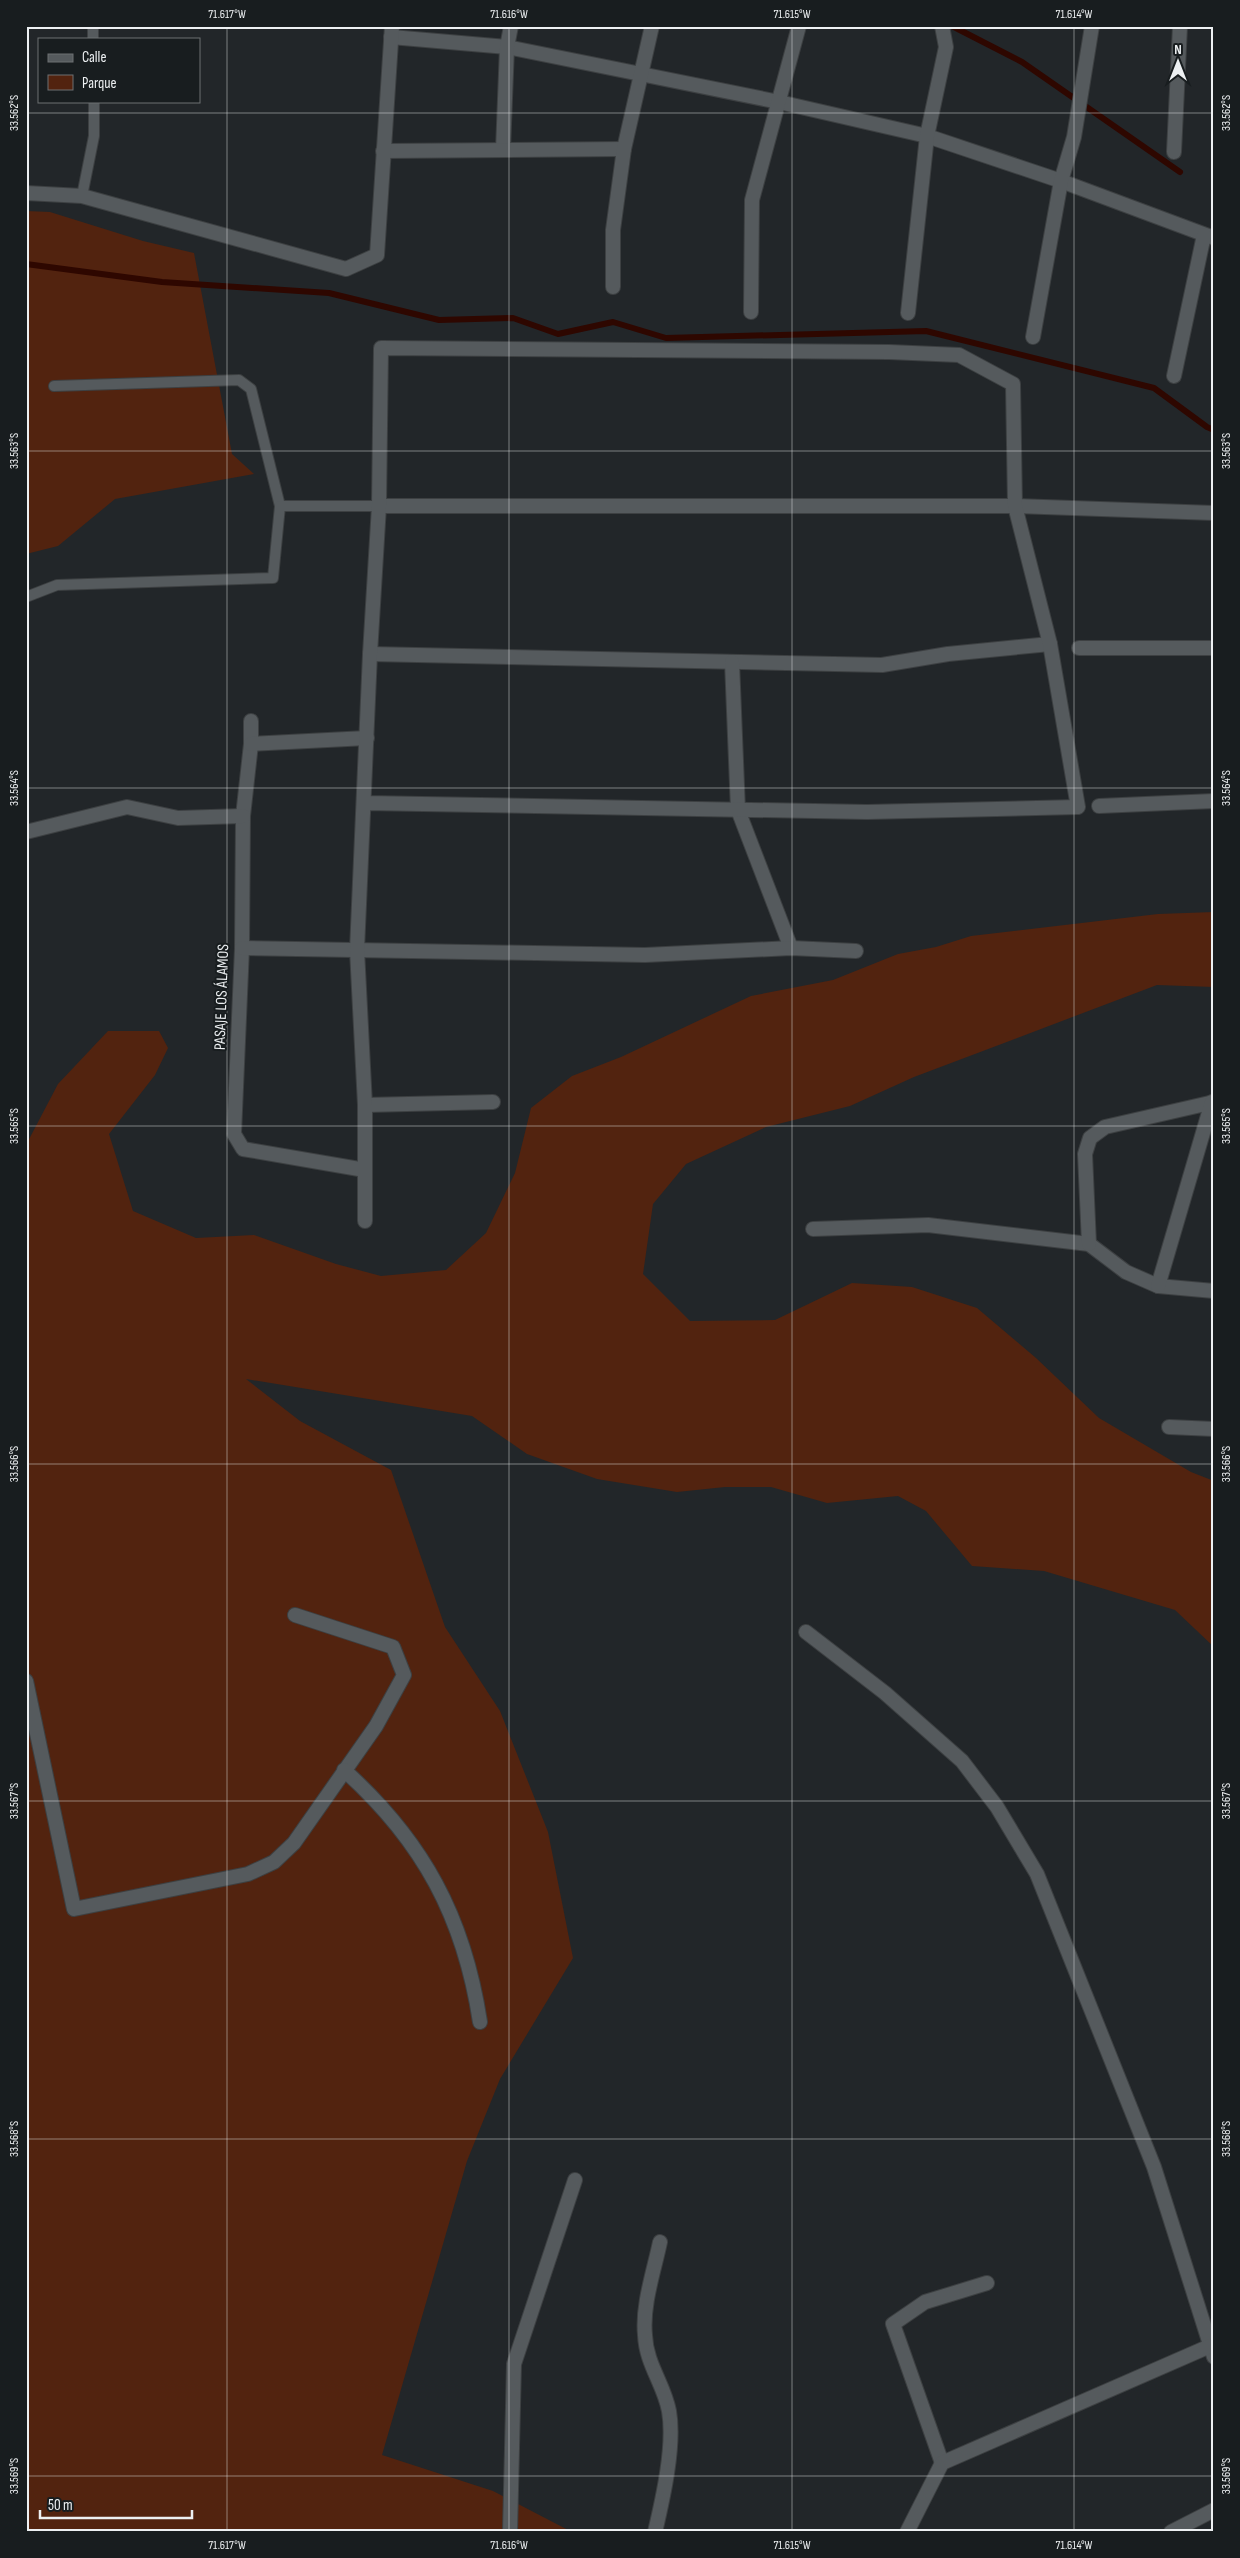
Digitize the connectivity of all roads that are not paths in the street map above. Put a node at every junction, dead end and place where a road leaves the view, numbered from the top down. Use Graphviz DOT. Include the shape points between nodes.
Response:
graph roads {
  1 [pos="511,26"];
  2 [pos="652,26"];
  3 [pos="800,26"];
  4 [pos="942,26"];
  5 [pos="1092,26"];
  6 [pos="1180,26"];
  7 [pos="392,32"];
  8 [pos="507,47"];
  9 [pos="642,74"];
  10 [pos="94,102"];
  11 [pos="779,102"];
  12 [pos="927,136"];
  13 [pos="624,149"];
  14 [pos="503,150"];
  15 [pos="383,151"];
  16 [pos="1174,152"];
  17 [pos="1061,181"];
  18 [pos="26,193"];
  19 [pos="82,196"];
  20 [pos="1209,236"];
  21 [pos="613,287"];
  22 [pos="751,312"];
  23 [pos="908,313"];
  24 [pos="1033,337"];
  25 [pos="1174,376"];
  26 [pos="54,386"];
  27 [pos="280,506"];
  28 [pos="379,506"];
  29 [pos="1015,506"];
  30 [pos="1214,513"];
  31 [pos="26,597"];
  32 [pos="1050,644"];
  33 [pos="1079,648"];
  34 [pos="1214,648"];
  35 [pos="370,654"];
  36 [pos="732,662"];
  37 [pos="251,721"];
  38 [pos="367,738"];
  39 [pos="252,744"];
  40 [pos="1214,801"];
  41 [pos="365,802"];
  42 [pos="1099,806"];
  43 [pos="738,810"];
  44 [pos="243,816"];
  45 [pos="26,832"];
  46 [pos="242,948"];
  47 [pos="791,948"];
  48 [pos="357,950"];
  49 [pos="856,951"];
  50 [pos="493,1102"];
  51 [pos="1213,1102"];
  52 [pos="365,1105"];
  53 [pos="364,1170"];
  54 [pos="364,1221"];
  55 [pos="813,1228"];
  56 [pos="1089,1244"];
  57 [pos="1158,1286"];
  58 [pos="1214,1292"];
  59 [pos="1169,1427"];
  60 [pos="1214,1429"];
  61 [pos="295,1615"];
  62 [pos="806,1632"];
  63 [pos="26,1681"];
  64 [pos="344,1770"];
  65 [pos="480,2022"];
  66 [pos="575,2180"];
  67 [pos="660,2242"];
  68 [pos="987,2283"];
  69 [pos="1210,2330"];
  70 [pos="1212,2352"];
  71 [pos="942,2463"];
  72 [pos="1214,2510"];
  73 [pos="510,2532"];
  74 [pos="655,2532"];
  75 [pos="907,2532"];
  76 [pos="1171,2532"];
  1 -- 8 [label="street"];
  2 -- 9 [label="street"];
  3 -- 11 [label="street"];
  4 -- 12 [label="street" via="946,47"];
  5 -- 17 [label="street" via="1074,137"];
  6 -- 16 [label="street"];
  7 -- 8 [label="street"];
  7 -- 15 [label="street"];
  8 -- 9 [label="street"];
  8 -- 14 [label="street"];
  9 -- 11 [label="street"];
  9 -- 13 [label="street"];
  10 -- 19 [label="lane" via="94,136"];
  11 -- 12 [label="street"];
  11 -- 22 [label="street" via="752,200"];
  12 -- 17 [label="street"];
  12 -- 23 [label="street"];
  13 -- 14 [label="street"];
  13 -- 21 [label="street" via="613,230"];
  14 -- 15 [label="street"];
  15 -- 19 [label="street" via="377,255 346,269"];
  17 -- 20 [label="street"];
  17 -- 24 [label="street"];
  18 -- 19 [label="street"];
  20 -- 25 [label="street"];
  26 -- 27 [label="lane" via="239,380 251,389"];
  27 -- 28 [label="lane"];
  27 -- 31 [label="lane" via="273,578 57,585"];
  28 -- 29 [label="street"];
  28 -- 29 [label="street" via="382,348 392,348 959,355 1013,384"];
  28 -- 35 [label="street"];
  29 -- 30 [label="street"];
  29 -- 32 [label="street"];
  32 -- 36 [label="street" via="948,654 882,665"];
  32 -- 43 [label="street" via="1078,807 867,812"];
  33 -- 34 [label="street"];
  35 -- 36 [label="street"];
  35 -- 38 [label="street"];
  36 -- 43 [label="street"];
  37 -- 39 [label="street, PASAJE LOS ÁLAMOS"];
  38 -- 39 [label="street"];
  38 -- 41 [label="street"];
  39 -- 44 [label="street, PASAJE LOS ÁLAMOS"];
  40 -- 42 [label="street"];
  41 -- 43 [label="street"];
  41 -- 48 [label="street"];
  43 -- 47 [label="street"];
  44 -- 45 [label="street" via="178,818 127,807"];
  44 -- 46 [label="street, PASAJE LOS ÁLAMOS"];
  46 -- 48 [label="street"];
  46 -- 53 [label="street, PASAJE LOS ÁLAMOS" via="234,1134 243,1149"];
  47 -- 48 [label="street" via="645,955"];
  47 -- 49 [label="street"];
  48 -- 52 [label="street"];
  50 -- 52 [label="street"];
  51 -- 56 [label="street" via="1105,1127 1090,1138 1085,1154"];
  51 -- 57 [label="street"];
  52 -- 53 [label="street"];
  53 -- 54 [label="street"];
  55 -- 56 [label="street" via="928,1225"];
  56 -- 57 [label="street" via="1126,1272"];
  57 -- 58 [label="street"];
  59 -- 60 [label="street"];
  61 -- 64 [label="street" via="392,1647 404,1675 376,1726"];
  62 -- 69 [label="street" via="885,1693 962,1761 997,1807 1036,1874 1154,2167"];
  63 -- 64 [label="street" via="74,1909 262,1869 294,1843"];
  64 -- 65 [label="street" via="393,1819 433,1875 462,1941 476,1992"];
  66 -- 73 [label="street" via="514,2364"];
  67 -- 74 [label="street" via="644,2333 649,2362 666,2399 670,2427 667,2470"];
  68 -- 71 [label="street" via="925,2302 893,2324"];
  69 -- 70 [label="street"];
  70 -- 71 [label="street"];
  71 -- 75 [label="street"];
  72 -- 76 [label="street"];
}
